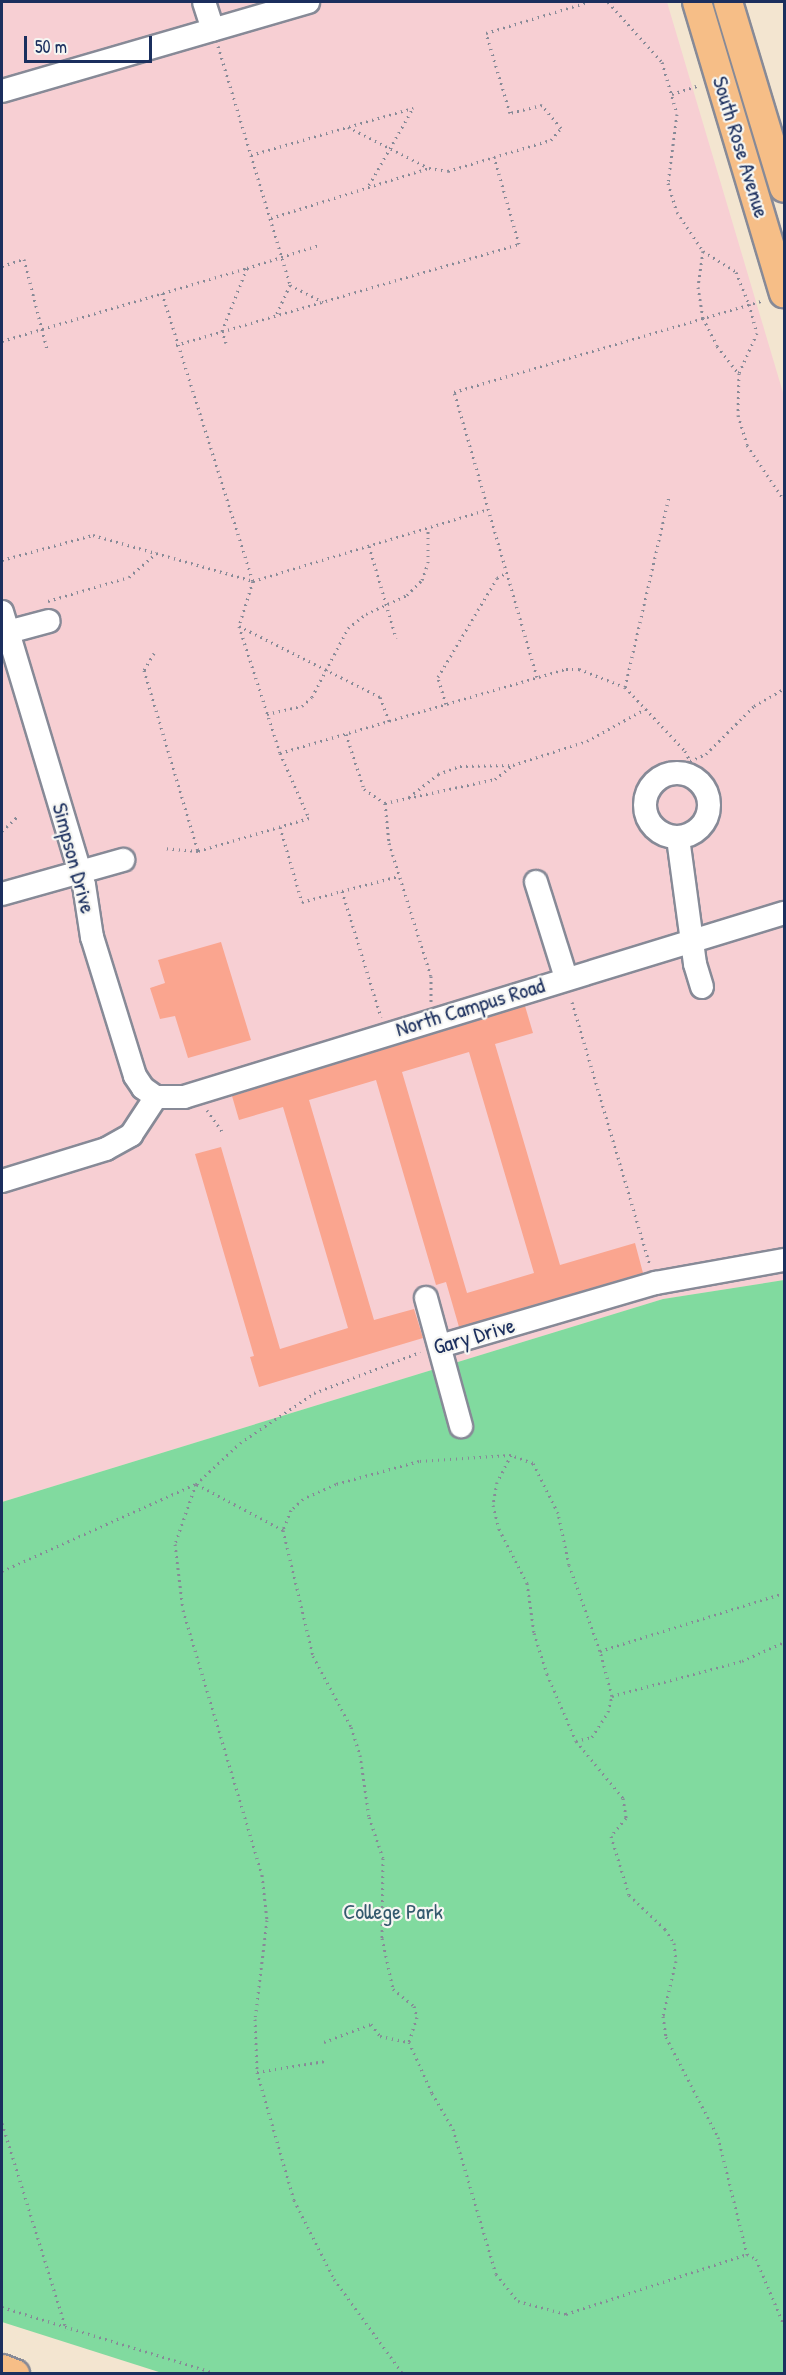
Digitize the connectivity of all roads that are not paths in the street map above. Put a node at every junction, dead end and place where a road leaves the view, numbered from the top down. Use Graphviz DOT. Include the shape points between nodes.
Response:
graph roads {
  1 [pos="204,2"];
  2 [pos="308,2"];
  3 [pos="697,2"];
  4 [pos="719,2"];
  5 [pos="728,2"];
  6 [pos="213,30"];
  7 [pos="737,31"];
  8 [pos="2,91"];
  9 [pos="784,188"];
  10 [pos="776,235"];
  11 [pos="773,297"];
  12 [pos="45,612"];
  13 [pos="5,622"];
  14 [pos="678,838"];
  15 [pos="123,860"];
  16 [pos="79,870"];
  17 [pos="536,882"];
  18 [pos="2,894"];
  19 [pos="784,913"];
  20 [pos="693,940"];
  21 [pos="566,978"];
  22 [pos="702,987"];
  23 [pos="156,1096"];
  24 [pos="2,1181"];
  25 [pos="784,1260"];
  26 [pos="426,1298"];
  27 [pos="440,1346"];
  28 [pos="461,1426"];
  29 [pos="2,2369"];
  30 [pos="15,2373"];
  1 -- 6 [label="street"];
  2 -- 6 [label="street"];
  3 -- 10 [label="main road, South Rose Avenue"];
  4 -- 7 [label="main road"];
  5 -- 7 [label="main road, South Rose Avenue"];
  6 -- 8 [label="street"];
  7 -- 9 [label="main road, South Rose Avenue"];
  10 -- 11 [label="main road, South Rose Avenue"];
  12 -- 13 [label="street"];
  13 -- 16 [label="street, Simpson Drive"];
  14 -- 14 [label="street" via="668,837 650,824 644,804 652,784 685,767 700,782 709,801 705,822 689,835"];
  14 -- 20 [label="street"];
  15 -- 16 [label="street"];
  16 -- 18 [label="street"];
  16 -- 23 [label="street, Simpson Drive" via="92,937 135,1076 143,1088"];
  17 -- 21 [label="street"];
  19 -- 20 [label="street, North Campus Road"];
  20 -- 21 [label="street, North Campus Road"];
  20 -- 22 [label="street"];
  21 -- 23 [label="street, North Campus Road" via="184,1097"];
  23 -- 24 [label="street" via="131,1135 106,1149"];
  25 -- 27 [label="street, Gary Drive" via="656,1282"];
  26 -- 27 [label="street"];
  27 -- 28 [label="street"];
  29 -- 30 [label="main road"];
}
